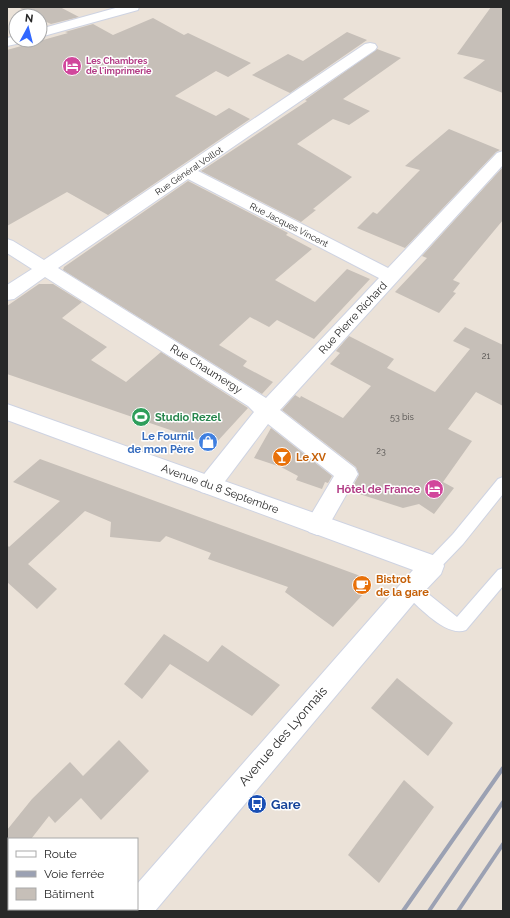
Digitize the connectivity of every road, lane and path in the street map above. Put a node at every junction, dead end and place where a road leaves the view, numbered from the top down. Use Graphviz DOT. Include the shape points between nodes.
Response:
graph roads {
  1 [pos="133,7"];
  2 [pos="48,31"];
  3 [pos="370,47"];
  4 [pos="503,156"];
  5 [pos="187,172"];
  6 [pos="7,245"];
  7 [pos="44,269"];
  8 [pos="391,276"];
  9 [pos="7,294"];
  10 [pos="266,411"];
  11 [pos="7,412"];
  12 [pos="503,483"];
  13 [pos="209,485"];
  14 [pos="317,525"];
  15 [pos="432,566"];
  16 [pos="503,575"];
  17 [pos="410,590"];
  18 [pos="138,907"];
  1 -- 2 [label="street"];
  3 -- 5 [label="street, Rue Général Voillot"];
  4 -- 8 [label="street, Rue Pierre Richard"];
  5 -- 7 [label="street, Rue Général Voillot"];
  5 -- 8 [label="street, Rue Jacques Vincent"];
  6 -- 7 [label="street, Rue Chaumergy"];
  7 -- 9 [label="street, Rue Général Voillot"];
  7 -- 10 [label="street, Rue Chaumergy" via="235,386"];
  8 -- 10 [label="street, Rue Pierre Richard"];
  10 -- 13 [label="street, Rue Pierre Richard"];
  10 -- 14 [label="street, Rue Chaumergy" via="347,474"];
  11 -- 13 [label="street, Avenue du 8 Septembre"];
  12 -- 15 [label="lane" via="458,539"];
  13 -- 14 [label="street, Avenue du 8 Septembre"];
  14 -- 15 [label="street, Avenue du 8 Septembre"];
  15 -- 17 [label="street, Avenue des Lyonnais"];
  16 -- 17 [label="lane" via="460,625 450,623"];
  17 -- 18 [label="street, Avenue des Lyonnais"];
}
